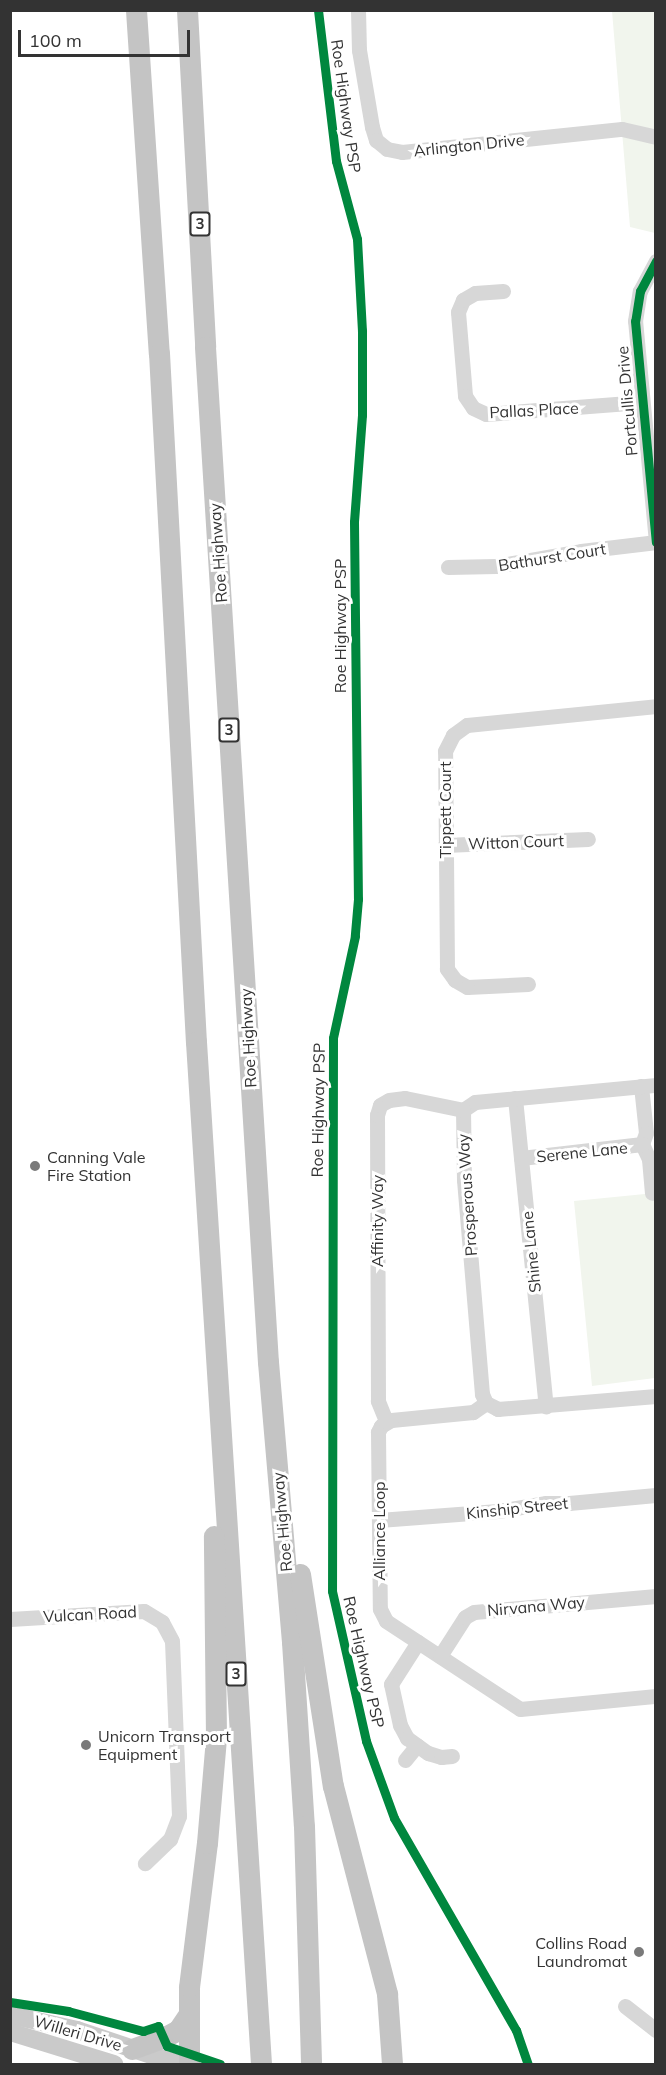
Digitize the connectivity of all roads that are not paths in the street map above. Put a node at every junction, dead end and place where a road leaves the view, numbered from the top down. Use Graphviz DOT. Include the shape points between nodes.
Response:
graph roads {
  1 [pos="136,10"];
  2 [pos="187,10"];
  3 [pos="350,10"];
  4 [pos="358,10"];
  5 [pos="360,50"];
  6 [pos="656,137"];
  7 [pos="656,261"];
  8 [pos="503,291"];
  9 [pos="642,402"];
  10 [pos="656,542"];
  11 [pos="448,567"];
  12 [pos="656,706"];
  13 [pos="588,839"];
  14 [pos="445,845"];
  15 [pos="528,984"];
  16 [pos="648,1085"];
  17 [pos="515,1098"];
  18 [pos="463,1110"];
  19 [pos="642,1144"];
  20 [pos="521,1158"];
  21 [pos="652,1193"];
  22 [pos="211,1283"];
  23 [pos="268,1362"];
  24 [pos="656,1396"];
  25 [pos="486,1403"];
  26 [pos="546,1406"];
  27 [pos="386,1421"];
  28 [pos="656,1495"];
  29 [pos="379,1520"];
  30 [pos="656,1596"];
  31 [pos="10,1619"];
  32 [pos="417,1642"];
  33 [pos="440,1656"];
  34 [pos="656,1696"];
  35 [pos="417,1745"];
  36 [pos="452,1756"];
  37 [pos="405,1760"];
  38 [pos="145,1863"];
  39 [pos="625,2006"];
  40 [pos="10,2015"];
  41 [pos="188,2015"];
  42 [pos="656,2030"];
  43 [pos="10,2032"];
  44 [pos="132,2049"];
  45 [pos="114,2064"];
  46 [pos="178,2064"];
  47 [pos="189,2064"];
  48 [pos="261,2064"];
  49 [pos="311,2064"];
  50 [pos="392,2064"];
  1 -- 22 [label="highway, 3" via="160,365"];
  2 -- 23 [label="highway, Roe Highway / 3"];
  3 -- 5 [label="street, Arlington Drive"];
  4 -- 5 [label="street, Arlington Drive"];
  5 -- 6 [label="street, Arlington Drive" via="372,127 376,140 387,149 402,152 622,129"];
  7 -- 9 [label="street, Portcullis Drive" via="640,291 635,321"];
  8 -- 9 [label="street, Pallas Place" via="475,293 464,300 458,312 465,396 473,408 486,414"];
  9 -- 10 [label="street, Portcullis Drive"];
  10 -- 11 [label="street, Bathurst Court" via="496,566"];
  12 -- 14 [label="street, Tippett Court" via="467,724 453,735 445,751"];
  13 -- 14 [label="street, Witton Court"];
  14 -- 15 [label="street, Tippett Court" via="446,960 452,977 467,987"];
  16 -- 17 [label="street, Prosperous Way"];
  16 -- 19 [label="street"];
  17 -- 18 [label="street, Prosperous Way" via="475,1102"];
  17 -- 20 [label="street, Shine Lane"];
  18 -- 25 [label="street, Prosperous Way" via="464,1180 482,1394"];
  18 -- 27 [label="street, Affinity Way" via="405,1098 380,1105 377,1115 378,1401"];
  19 -- 20 [label="street, Serene Lane"];
  19 -- 21 [label="street"];
  20 -- 26 [label="street, Shine Lane"];
  22 -- 41 [label="highway" via="216,1738"];
  22 -- 48 [label="highway, 3"];
  23 -- 49 [label="highway, Roe Highway / 3" via="304,1826"];
  23 -- 50 [label="highway" via="290,1466 302,1589 333,1786 387,1994"];
  24 -- 26 [label="street"];
  25 -- 26 [label="street" via="498,1409"];
  25 -- 27 [label="street" via="473,1412"];
  27 -- 29 [label="street, Alliance Loop" via="378,1432"];
  28 -- 29 [label="street, Kinship Street"];
  29 -- 32 [label="street, Alliance Loop" via="382,1616"];
  30 -- 33 [label="street, Nirvana Way" via="474,1612 465,1617"];
  31 -- 38 [label="street, Vulcan Road" via="144,1611 162,1622 172,1641 179,1816 170,1839"];
  32 -- 33 [label="street, Alliance Loop"];
  32 -- 35 [label="street" via="392,1684 400,1725 407,1738"];
  33 -- 34 [label="street, Alliance Loop" via="520,1709"];
  35 -- 36 [label="street" via="441,1757"];
  35 -- 37 [label="street"];
  39 -- 42 [label="street"];
  40 -- 44 [label="main road, Willeri Drive" via="77,2030"];
  41 -- 44 [label="highway" via="178,2030"];
  41 -- 47 [label="highway"];
  43 -- 45 [label="main road, Willeri Drive"];
  44 -- 46 [label="main road, Willeri Drive"];
}
